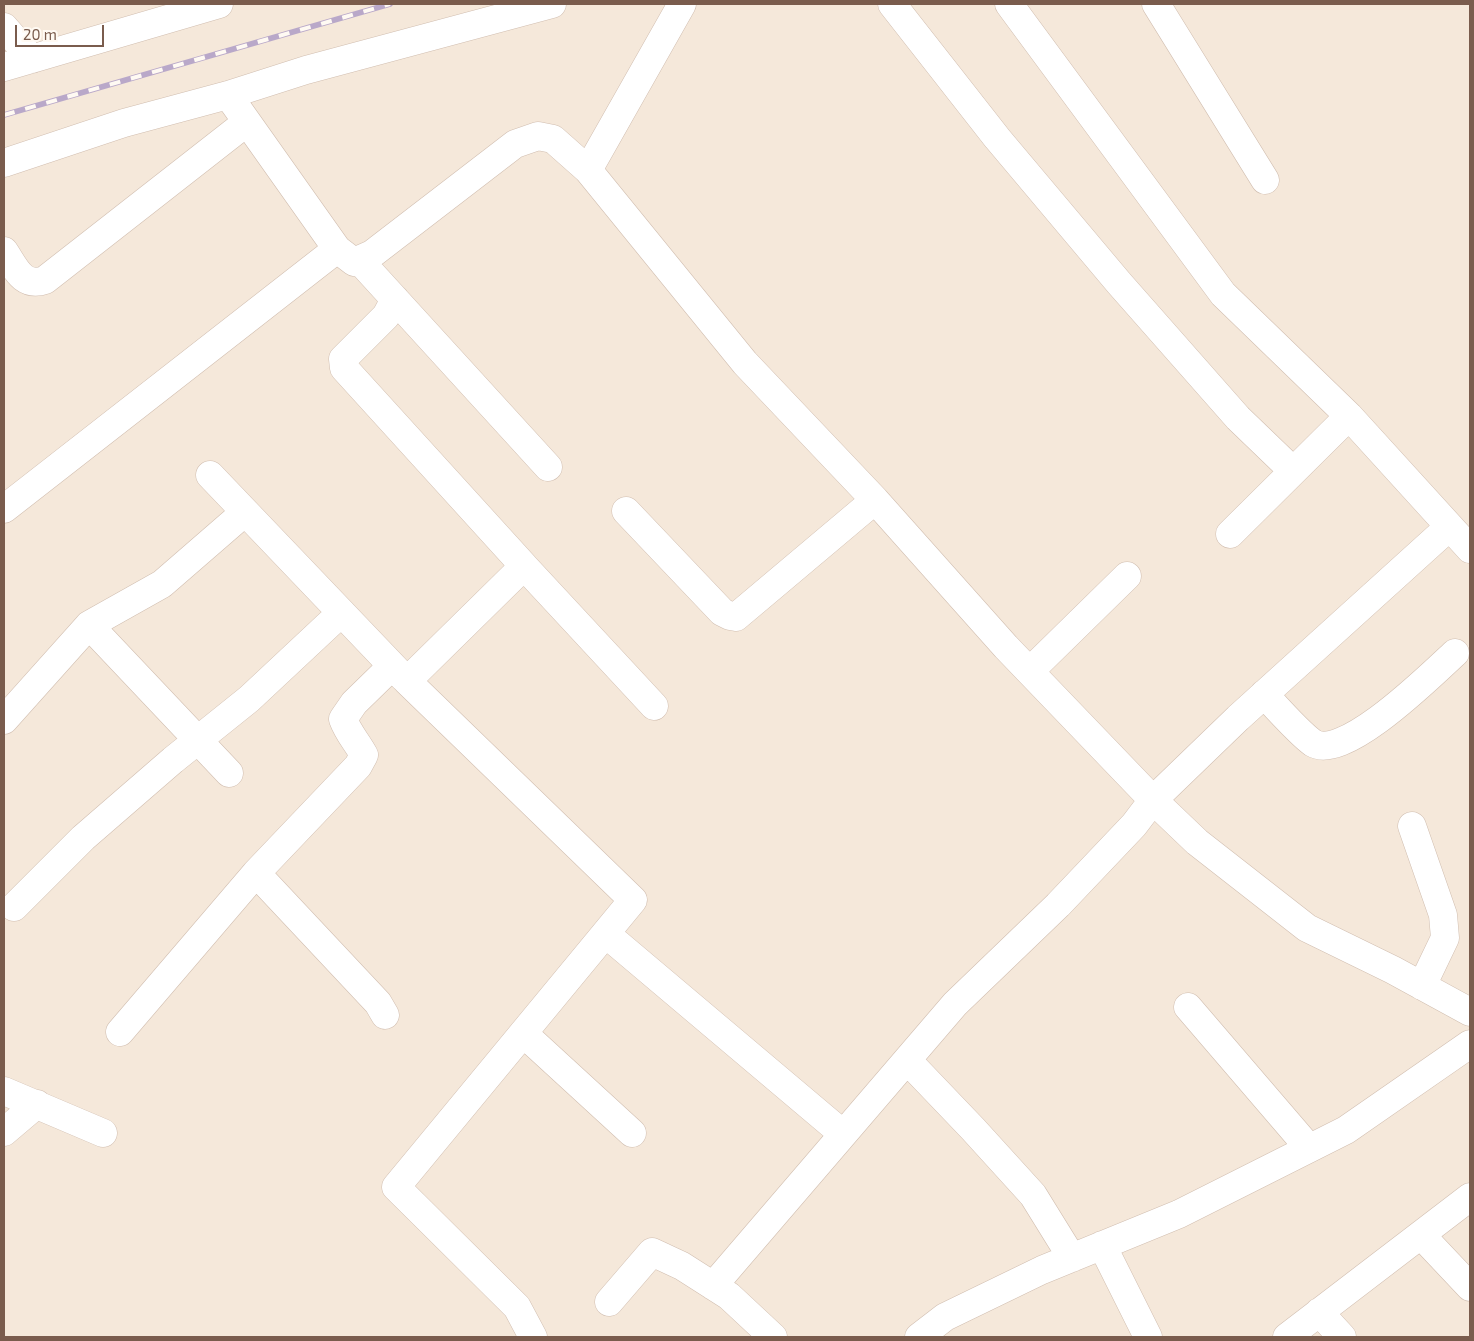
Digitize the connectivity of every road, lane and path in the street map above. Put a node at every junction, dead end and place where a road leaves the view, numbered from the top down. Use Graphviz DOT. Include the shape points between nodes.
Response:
graph roads {
  1 [pos="552,4"];
  2 [pos="681,4"];
  3 [pos="892,4"];
  4 [pos="1009,4"];
  5 [pos="1156,4"];
  6 [pos="204,6"];
  7 [pos="4,27"];
  8 [pos="32,59"];
  9 [pos="4,67"];
  10 [pos="228,95"];
  11 [pos="247,122"];
  12 [pos="4,163"];
  13 [pos="588,170"];
  14 [pos="1265,180"];
  15 [pos="4,251"];
  16 [pos="349,255"];
  17 [pos="395,298"];
  18 [pos="1349,416"];
  19 [pos="548,468"];
  20 [pos="1292,470"];
  21 [pos="210,474"];
  22 [pos="875,500"];
  23 [pos="4,509"];
  24 [pos="626,511"];
  25 [pos="245,512"];
  26 [pos="1449,527"];
  27 [pos="1230,534"];
  28 [pos="1470,549"];
  29 [pos="524,566"];
  30 [pos="1127,576"];
  31 [pos="342,613"];
  32 [pos="90,625"];
  33 [pos="1455,653"];
  34 [pos="1030,671"];
  35 [pos="400,673"];
  36 [pos="1264,694"];
  37 [pos="654,706"];
  38 [pos="4,720"];
  39 [pos="197,740"];
  40 [pos="229,773"];
  41 [pos="1153,800"];
  42 [pos="1412,826"];
  43 [pos="256,873"];
  44 [pos="14,907"];
  45 [pos="606,934"];
  46 [pos="1422,986"];
  47 [pos="1188,1007"];
  48 [pos="1470,1012"];
  49 [pos="385,1015"];
  50 [pos="120,1032"];
  51 [pos="524,1033"];
  52 [pos="1470,1044"];
  53 [pos="907,1060"];
  54 [pos="4,1091"];
  55 [pos="37,1104"];
  56 [pos="4,1132"];
  57 [pos="103,1133"];
  58 [pos="632,1133"];
  59 [pos="843,1134"];
  60 [pos="1309,1148"];
  61 [pos="1470,1197"];
  62 [pos="1421,1235"];
  63 [pos="1102,1245"];
  64 [pos="1072,1258"];
  65 [pos="713,1286"];
  66 [pos="1470,1288"];
  67 [pos="609,1302"];
  68 [pos="1319,1312"];
  69 [pos="533,1337"];
  70 [pos="773,1337"];
  71 [pos="919,1337"];
  72 [pos="1148,1337"];
  73 [pos="1287,1337"];
  74 [pos="1342,1337"];
  1 -- 10 [label="street" via="306,70"];
  2 -- 13 [label="street"];
  3 -- 20 [label="street" via="997,138 1119,284 1238,418"];
  4 -- 18 [label="street" via="1223,294"];
  5 -- 14 [label="street"];
  6 -- 8 [label="street"];
  7 -- 8 [label="street"];
  8 -- 9 [label="street"];
  10 -- 11 [label="street"];
  10 -- 12 [label="street" via="124,123"];
  11 -- 15 [label="street" via="45,280 28,282"];
  11 -- 16 [label="street"];
  13 -- 16 [label="street" via="552,139 538,136 516,144"];
  13 -- 22 [label="street" via="744,364"];
  16 -- 17 [label="street"];
  16 -- 23 [label="street"];
  17 -- 19 [label="street"];
  17 -- 29 [label="street" via="386,316 343,359 344,368"];
  18 -- 20 [label="street"];
  18 -- 26 [label="street"];
  20 -- 27 [label="street"];
  21 -- 25 [label="street"];
  22 -- 24 [label="street" via="736,617 722,612"];
  22 -- 34 [label="street"];
  25 -- 31 [label="street"];
  25 -- 32 [label="street" via="162,584"];
  26 -- 28 [label="street"];
  26 -- 36 [label="street"];
  29 -- 35 [label="street"];
  29 -- 37 [label="street"];
  30 -- 34 [label="street"];
  31 -- 35 [label="street"];
  31 -- 39 [label="street" via="249,699"];
  32 -- 38 [label="street"];
  32 -- 39 [label="street"];
  33 -- 36 [label="street" via="1385,714 1355,736 1329,746 1314,744"];
  34 -- 41 [label="street"];
  35 -- 43 [label="street" via="354,703 343,719 347,731 358,742 364,755 358,766"];
  35 -- 45 [label="street" via="633,900"];
  36 -- 41 [label="street"];
  39 -- 40 [label="street"];
  39 -- 44 [label="street" via="83,838"];
  41 -- 46 [label="street" via="1197,842 1308,928"];
  41 -- 53 [label="street" via="1134,825 1058,905 955,1004"];
  42 -- 46 [label="street" via="1443,915 1445,938"];
  43 -- 49 [label="street" via="378,1003"];
  43 -- 50 [label="street"];
  45 -- 51 [label="street"];
  45 -- 59 [label="street"];
  46 -- 48 [label="street"];
  47 -- 60 [label="street"];
  51 -- 58 [label="street"];
  51 -- 69 [label="street" via="396,1187 517,1307"];
  52 -- 60 [label="street" via="1346,1130"];
  53 -- 59 [label="street"];
  53 -- 64 [label="street" via="1033,1195"];
  54 -- 55 [label="street"];
  55 -- 56 [label="street"];
  55 -- 57 [label="street"];
  59 -- 65 [label="street"];
  60 -- 63 [label="street" via="1179,1214"];
  61 -- 62 [label="street"];
  62 -- 66 [label="street"];
  62 -- 68 [label="street"];
  63 -- 64 [label="street"];
  63 -- 72 [label="street"];
  64 -- 71 [label="street" via="945,1316"];
  65 -- 67 [label="street" via="652,1252"];
  65 -- 70 [label="street" via="729,1296"];
  68 -- 73 [label="street"];
  68 -- 74 [label="street"];
}
